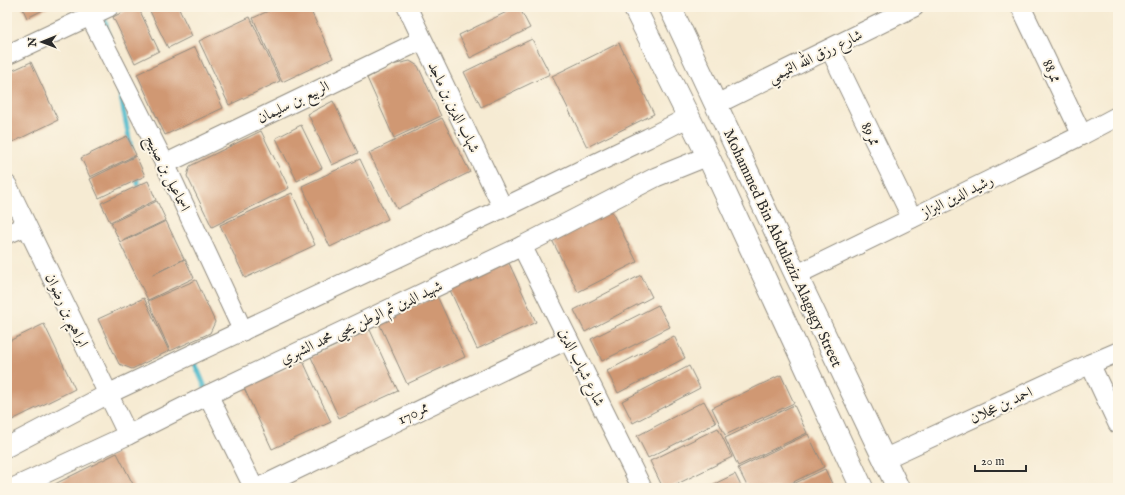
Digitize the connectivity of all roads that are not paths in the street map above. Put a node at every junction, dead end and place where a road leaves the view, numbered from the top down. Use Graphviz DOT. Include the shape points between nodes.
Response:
graph roads {
  1 [pos="109,7"];
  2 [pos="407,7"];
  3 [pos="634,7"];
  4 [pos="670,7"];
  5 [pos="914,7"];
  6 [pos="1021,7"];
  7 [pos="90,16"];
  8 [pos="422,40"];
  9 [pos="830,49"];
  10 [pos="7,55"];
  11 [pos="715,105"];
  12 [pos="1118,116"];
  13 [pos="689,117"];
  14 [pos="1082,135"];
  15 [pos="708,156"];
  16 [pos="164,164"];
  17 [pos="7,185"];
  18 [pos="503,208"];
  19 [pos="912,218"];
  20 [pos="26,226"];
  21 [pos="7,234"];
  22 [pos="522,246"];
  23 [pos="796,275"];
  24 [pos="243,331"];
  25 [pos="568,339"];
  26 [pos="1118,352"];
  27 [pos="1090,364"];
  28 [pos="108,394"];
  29 [pos="208,395"];
  30 [pos="1118,424"];
  31 [pos="128,435"];
  32 [pos="7,446"];
  33 [pos="884,459"];
  34 [pos="13,488"];
  35 [pos="254,488"];
  36 [pos="258,488"];
  37 [pos="642,488"];
  38 [pos="862,488"];
  39 [pos="898,488"];
  1 -- 7 [label="street"];
  2 -- 8 [label="street, شهاب الدين بن ماجد"];
  3 -- 13 [label="street, Mohammed Bin Abdulaziz Alagagy Street"];
  4 -- 11 [label="street, Mohammed Bin Abdulaziz Alagagy Street"];
  5 -- 9 [label="street, شارع رزق الله التميمي"];
  6 -- 14 [label="street, ممر88"];
  7 -- 10 [label="street"];
  7 -- 16 [label="street, اسماعيل بن صبيح"];
  8 -- 16 [label="street, الربيع بن سليمان"];
  8 -- 18 [label="street, شهاب الدين بن ماجد"];
  9 -- 11 [label="street, شارع رزق الله التميمي"];
  9 -- 19 [label="street, ممر89"];
  11 -- 23 [label="street, Mohammed Bin Abdulaziz Alagagy Street"];
  12 -- 14 [label="street, رشيد الدين البزاز"];
  13 -- 15 [label="street, Mohammed Bin Abdulaziz Alagagy Street"];
  13 -- 18 [label="street"];
  14 -- 19 [label="street, رشيد الدين البزاز"];
  15 -- 22 [label="street, شهيد الدين ثم الوطن يحيى محمد الشهري" via="656,177"];
  15 -- 38 [label="street, Mohammed Bin Abdulaziz Alagagy Street"];
  16 -- 24 [label="street, اسماعيل بن صبيح"];
  17 -- 20 [label="street, ابراهيم بن رضوان"];
  18 -- 24 [label="street"];
  19 -- 23 [label="street, رشيد الدين البزاز"];
  20 -- 21 [label="street"];
  20 -- 28 [label="street, ابراهيم بن رضوان"];
  22 -- 25 [label="street, شارع شهاب الدين"];
  22 -- 29 [label="street, شهيد الدين ثم الوطن يحيى محمد الشهري"];
  23 -- 33 [label="street, Mohammed Bin Abdulaziz Alagagy Street"];
  24 -- 28 [label="street"];
  25 -- 36 [label="street, ممر170"];
  25 -- 37 [label="street, شارع شهاب الدين"];
  26 -- 27 [label="street, احمد بن عجلان"];
  27 -- 30 [label="street"];
  27 -- 33 [label="street, احمد بن عجلان"];
  28 -- 31 [label="street, ابراهيم بن رضوان"];
  28 -- 32 [label="street"];
  29 -- 31 [label="street, شهيد الدين ثم الوطن يحيى محمد الشهري"];
  29 -- 35 [label="street"];
  31 -- 34 [label="street, شهيد الدين ثم الوطن يحيى محمد الشهري"];
  33 -- 39 [label="street, Mohammed Bin Abdulaziz Alagagy Street"];
}
